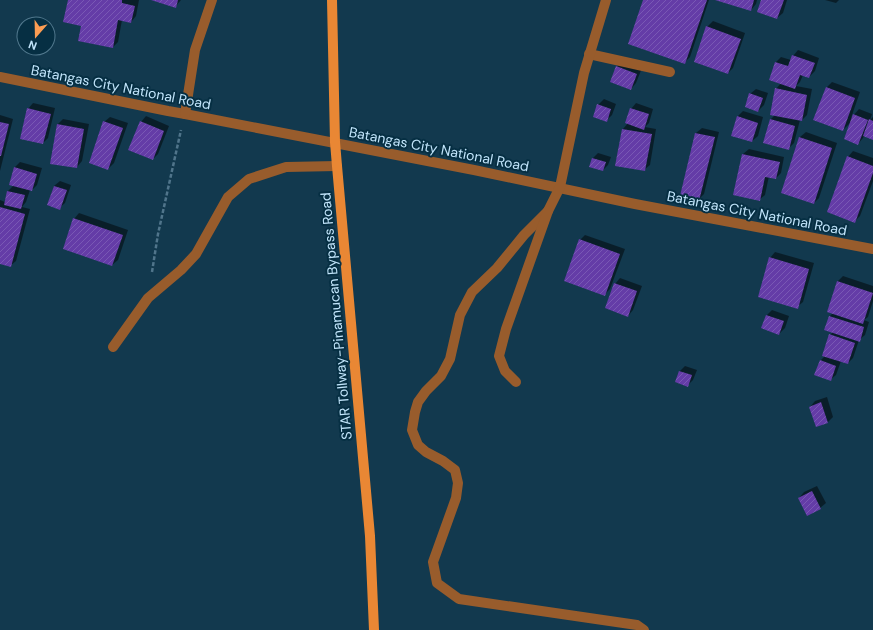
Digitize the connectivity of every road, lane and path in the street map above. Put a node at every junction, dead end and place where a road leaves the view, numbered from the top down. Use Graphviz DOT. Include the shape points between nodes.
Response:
graph roads {
  1 [pos="212,0"];
  2 [pos="332,0"];
  3 [pos="606,0"];
  4 [pos="589,54"];
  5 [pos="670,72"];
  6 [pos="0,77"];
  7 [pos="185,114"];
  8 [pos="335,142"];
  9 [pos="337,166"];
  10 [pos="560,188"];
  11 [pos="548,211"];
  12 [pos="873,249"];
  13 [pos="148,298"];
  14 [pos="113,347"];
  15 [pos="516,382"];
  16 [pos="374,630"];
  17 [pos="644,630"];
  1 -- 7 [label="street" via="195,50"];
  2 -- 8 [label="main road, STAR Tollway-Pinamucan Bypass Road"];
  3 -- 4 [label="street"];
  4 -- 5 [label="street"];
  4 -- 10 [label="street"];
  6 -- 7 [label="street, Batangas City National Road"];
  7 -- 8 [label="street, Batangas City National Road"];
  7 -- 13 [label="path" via="158,234"];
  8 -- 9 [label="main road, STAR Tollway-Pinamucan Bypass Road"];
  8 -- 10 [label="street, Batangas City National Road"];
  9 -- 13 [label="street" via="286,167 249,179 228,197 196,254"];
  9 -- 16 [label="main road, STAR Tollway-Pinamucan Bypass Road" via="370,536"];
  10 -- 11 [label="street"];
  10 -- 12 [label="street, Batangas City National Road"];
  11 -- 15 [label="street" via="499,356 505,371"];
  11 -- 17 [label="street" via="472,292 460,315 450,359 441,376 418,402 415,412 412,430 418,445 455,470 458,483 456,498 433,562 437,583 459,599 637,624"];
  13 -- 14 [label="street"];
}
